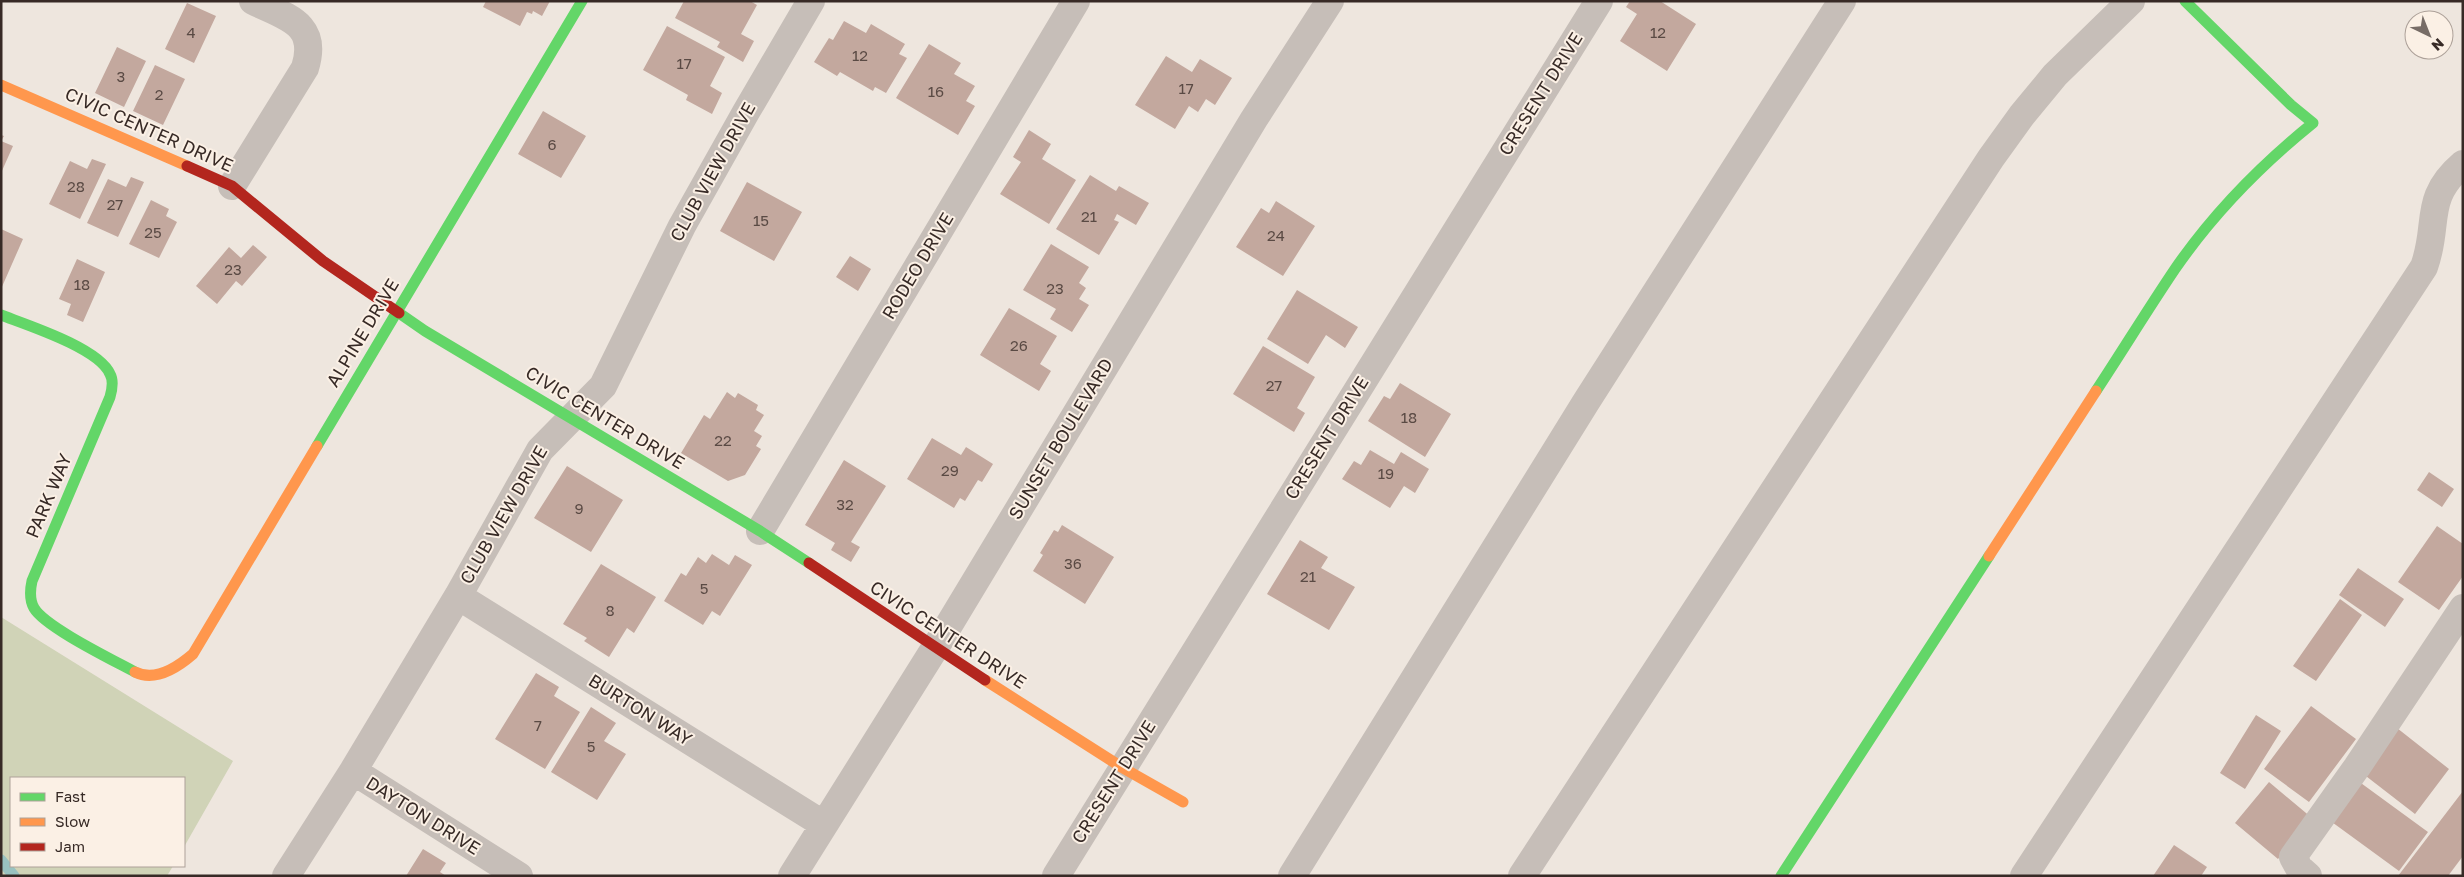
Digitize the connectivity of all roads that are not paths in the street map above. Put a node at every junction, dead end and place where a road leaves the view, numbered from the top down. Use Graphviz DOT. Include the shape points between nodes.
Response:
graph roads {
  1 [pos="253,1"];
  2 [pos="582,1"];
  3 [pos="811,1"];
  4 [pos="1076,1"];
  5 [pos="1330,1"];
  6 [pos="1599,1"];
  7 [pos="1842,1"];
  8 [pos="2131,1"];
  9 [pos="2185,1"];
  10 [pos="1,85"];
  11 [pos="2463,164"];
  12 [pos="232,186"];
  13 [pos="396,312"];
  14 [pos="1,315"];
  15 [pos="572,418"];
  16 [pos="760,531"];
  17 [pos="458,596"];
  18 [pos="2463,608"];
  19 [pos="935,648"];
  20 [pos="165,673"];
  21 [pos="1123,768"];
  22 [pos="353,771"];
  23 [pos="1183,802"];
  24 [pos="823,824"];
  25 [pos="286,876"];
  26 [pos="519,876"];
  27 [pos="792,876"];
  28 [pos="1056,876"];
  29 [pos="1292,876"];
  30 [pos="1522,876"];
  31 [pos="1781,876"];
  32 [pos="2024,876"];
  33 [pos="2308,876"];
  1 -- 12 [label="street" via="288,17 302,28 309,38 310,52 305,68"];
  2 -- 13 [label="street, ALPINE DRIVE"];
  3 -- 15 [label="street, CLUB VIEW DRIVE" via="682,226 603,386"];
  4 -- 16 [label="street, RODEO DRIVE"];
  5 -- 19 [label="street, SUNSET BOULEVARD" via="1254,119"];
  6 -- 21 [label="street, CRESENT DRIVE"];
  7 -- 29 [label="street" via="1591,393"];
  8 -- 30 [label="street" via="2055,75 1991,158"];
  9 -- 31 [label="street" via="2314,123 2269,160 2226,204 2176,268"];
  10 -- 12 [label="street, CIVIC CENTER DRIVE"];
  11 -- 32 [label="street" via="2435,200 2433,232 2424,267"];
  12 -- 13 [label="street, CIVIC CENTER DRIVE" via="322,261"];
  13 -- 15 [label="street, CIVIC CENTER DRIVE"];
  13 -- 20 [label="street, ALPINE DRIVE" via="193,654"];
  14 -- 20 [label="street, PARK WAY" via="89,353 103,362 110,372 113,386 32,581 30,603 36,614 46,621 138,674 152,676"];
  15 -- 16 [label="street, CIVIC CENTER DRIVE"];
  15 -- 17 [label="street, CLUB VIEW DRIVE" via="540,450"];
  16 -- 19 [label="street, CIVIC CENTER DRIVE"];
  17 -- 22 [label="street, CLUB VIEW DRIVE"];
  17 -- 24 [label="street, BURTON WAY"];
  18 -- 33 [label="street" via="2293,857"];
  19 -- 21 [label="street, CIVIC CENTER DRIVE"];
  19 -- 24 [label="street, SUNSET BOULEVARD"];
  21 -- 23 [label="street, CIVIC CENTER DRIVE"];
  21 -- 28 [label="street, CRESENT DRIVE"];
  22 -- 25 [label="street, CLUB VIEW DRIVE"];
  22 -- 26 [label="street, DAYTON DRIVE"];
  24 -- 27 [label="street, SUNSET BOULEVARD"];
}
